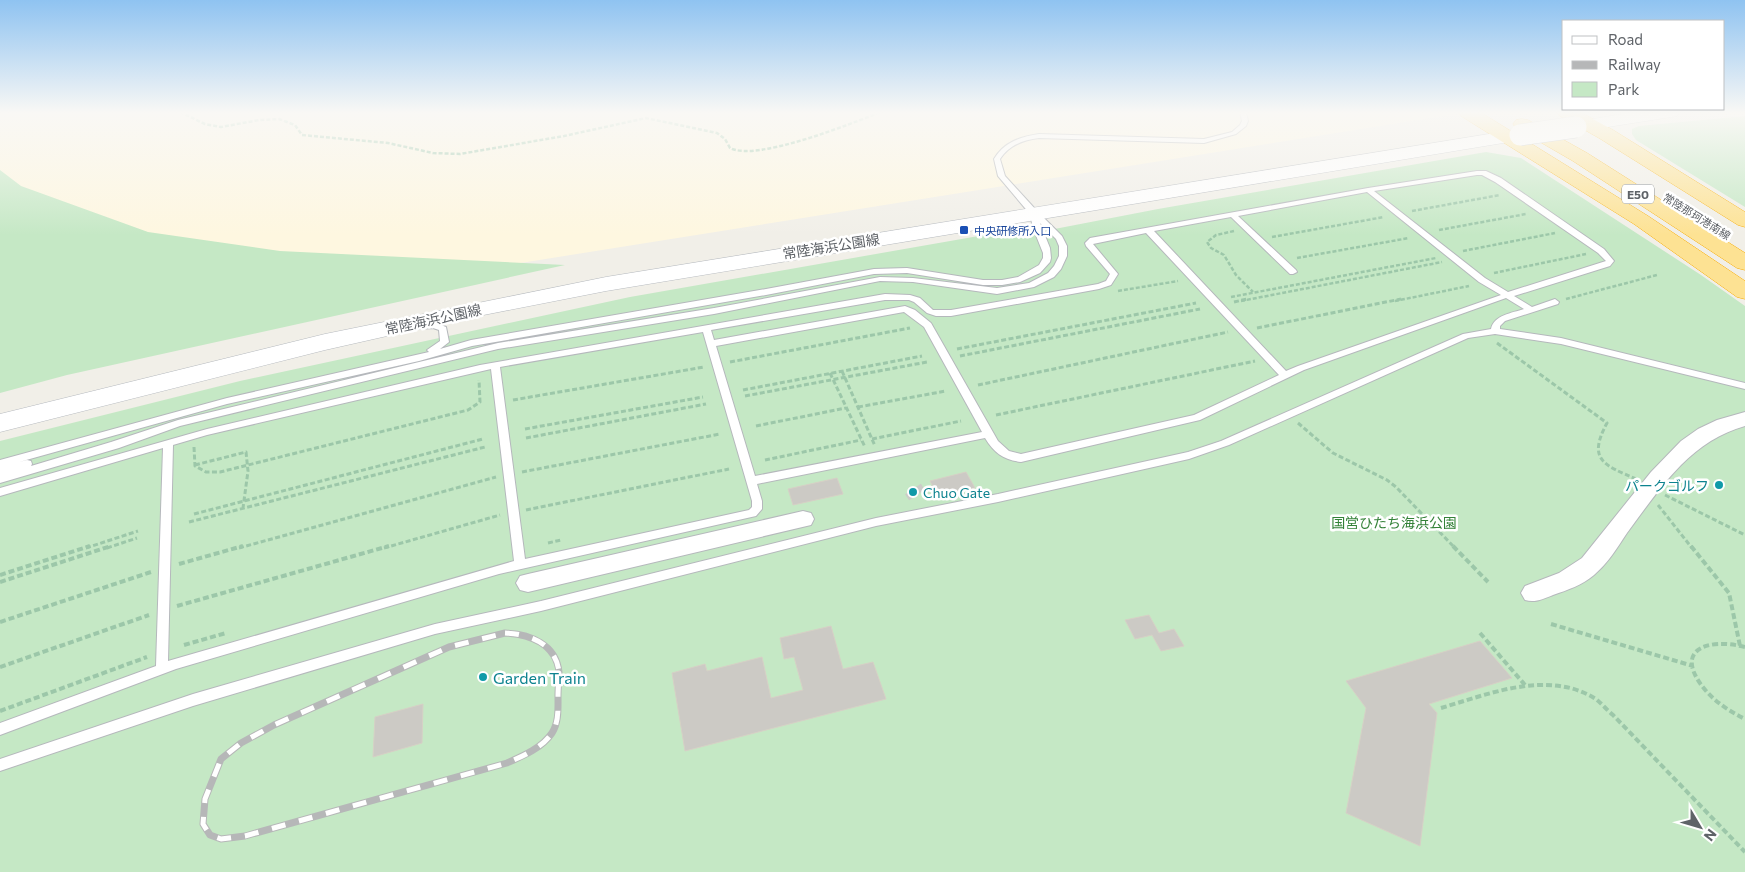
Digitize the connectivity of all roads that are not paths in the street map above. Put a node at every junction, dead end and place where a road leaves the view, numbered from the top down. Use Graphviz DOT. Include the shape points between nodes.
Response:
graph roads {
  1 [pos="1000,153"];
  2 [pos="1356,153"];
  3 [pos="1572,153"];
  4 [pos="1577,153"];
  5 [pos="1591,153"];
  6 [pos="1604,153"];
  7 [pos="1368,190"];
  8 [pos="1029,207"];
  9 [pos="1232,214"];
  10 [pos="1745,221"];
  11 [pos="1148,230"];
  12 [pos="1745,246"];
  13 [pos="1745,263"];
  14 [pos="906,270"];
  15 [pos="1293,272"];
  16 [pos="901,279"];
  17 [pos="1745,292"];
  18 [pos="1508,295"];
  19 [pos="903,296"];
  20 [pos="1555,302"];
  21 [pos="1530,309"];
  22 [pos="928,310"];
  23 [pos="912,312"];
  24 [pos="928,325"];
  25 [pos="706,328"];
  26 [pos="378,330"];
  27 [pos="1490,331"];
  28 [pos="710,344"];
  29 [pos="374,368"];
  30 [pos="496,369"];
  31 [pos="1284,376"];
  32 [pos="1745,386"];
  33 [pos="0,406"];
  34 [pos="1745,419"];
  35 [pos="0,423"];
  36 [pos="178,423"];
  37 [pos="988,434"];
  38 [pos="168,448"];
  39 [pos="0,464"];
  40 [pos="0,471"];
  41 [pos="0,479"];
  42 [pos="751,481"];
  43 [pos="0,492"];
  44 [pos="803,518"];
  45 [pos="524,574"];
  46 [pos="1533,593"];
  47 [pos="162,669"];
  48 [pos="0,729"];
  49 [pos="0,765"];
  1 -- 8 [label="lane" via="997,159 1002,176"];
  2 -- 8 [label="main road, 常陸海浜公園線"];
  3 -- 17 [label="highway" via="1641,220"];
  4 -- 13 [label="highway, 常陸那珂港南線 / E50"];
  5 -- 12 [label="highway, 常陸那珂港南線 / E50"];
  6 -- 10 [label="highway"];
  7 -- 9 [label="lane"];
  7 -- 18 [label="lane" via="1482,280"];
  7 -- 18 [label="lane" via="1483,174 1498,180 1601,251 1610,261"];
  8 -- 14 [label="lane" via="1048,250 1046,262 1030,276 986,282"];
  8 -- 16 [label="lane" via="1063,246 1058,267 1041,281 1022,288 997,291"];
  8 -- 26 [label="main road, 常陸海浜公園線" via="512,302"];
  8 -- 33 [label="main road, 常陸海浜公園線" via="709,251 496,289 231,348"];
  9 -- 11 [label="lane"];
  9 -- 15 [label="lane"];
  11 -- 22 [label="lane" via="1089,243 1114,274 1108,284 951,313"];
  11 -- 31 [label="lane"];
  14 -- 16 [label="lane"];
  14 -- 29 [label="lane" via="870,272 502,338"];
  16 -- 19 [label="lane"];
  16 -- 36 [label="lane" via="856,282 773,300 498,346"];
  18 -- 21 [label="lane"];
  18 -- 31 [label="lane"];
  19 -- 22 [label="lane" via="915,298"];
  19 -- 23 [label="lane"];
  19 -- 25 [label="lane"];
  20 -- 21 [label="lane"];
  21 -- 27 [label="lane" via="1502,319"];
  22 -- 24 [label="lane"];
  23 -- 24 [label="lane"];
  23 -- 28 [label="lane" via="900,309"];
  24 -- 37 [label="lane"];
  25 -- 28 [label="lane"];
  25 -- 30 [label="lane"];
  26 -- 29 [label="lane" via="395,333 434,326 443,329 445,342 434,350"];
  26 -- 35 [label="main road, 常陸海浜公園線"];
  27 -- 32 [label="lane" via="1561,341"];
  27 -- 49 [label="lane" via="1466,336 1189,455 876,522 541,606 435,629 192,700"];
  28 -- 42 [label="lane"];
  29 -- 39 [label="lane" via="227,401"];
  30 -- 38 [label="lane"];
  30 -- 45 [label="lane"];
  31 -- 37 [label="lane" via="1197,418 1021,458 1010,457 998,450"];
  34 -- 46 [label="street" via="1696,439 1646,492 1586,568 1569,580"];
  36 -- 40 [label="lane"];
  36 -- 41 [label="lane"];
  37 -- 42 [label="lane"];
  38 -- 43 [label="lane"];
  38 -- 47 [label="lane"];
  42 -- 45 [label="lane" via="757,501 757,509 752,513"];
  44 -- 45 [label="street"];
  45 -- 47 [label="lane"];
  47 -- 48 [label="lane"];
}
